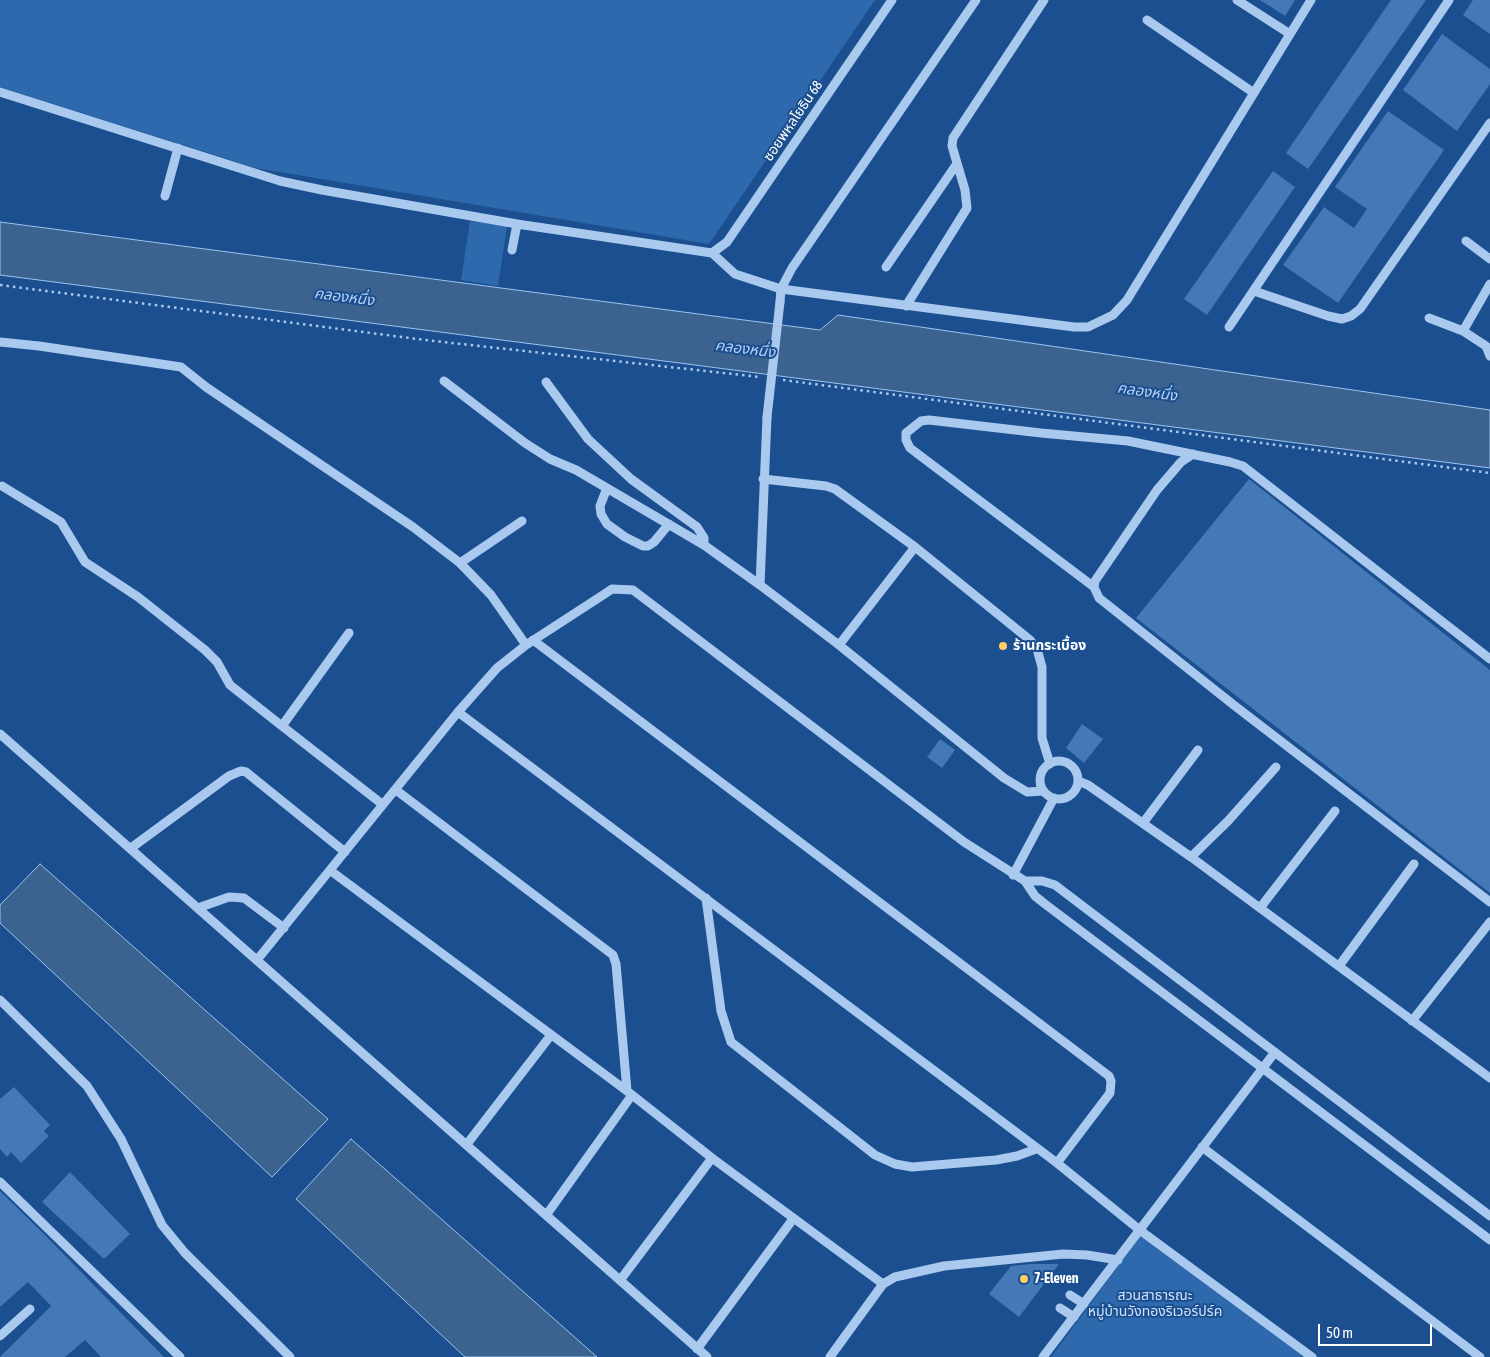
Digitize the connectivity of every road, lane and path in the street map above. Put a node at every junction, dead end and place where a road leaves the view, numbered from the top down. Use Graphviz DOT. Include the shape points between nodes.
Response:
graph roads {
  1 [pos="892,0"];
  2 [pos="976,0"];
  3 [pos="1044,0"];
  4 [pos="1237,0"];
  5 [pos="1311,0"];
  6 [pos="1449,0"];
  7 [pos="1147,20"];
  8 [pos="1290,34"];
  9 [pos="0,92"];
  10 [pos="1254,93"];
  11 [pos="1490,123"];
  12 [pos="178,148"];
  13 [pos="956,165"];
  14 [pos="165,196"];
  15 [pos="518,224"];
  16 [pos="1466,242"];
  17 [pos="512,250"];
  18 [pos="712,253"];
  19 [pos="1490,259"];
  20 [pos="886,266"];
  21 [pos="1490,284"];
  22 [pos="0,285"];
  23 [pos="781,289"];
  24 [pos="1254,291"];
  25 [pos="906,306"];
  26 [pos="1429,318"];
  27 [pos="1229,327"];
  28 [pos="1463,331"];
  29 [pos="0,342"];
  30 [pos="1490,356"];
  31 [pos="762,377"];
  32 [pos="782,379"];
  33 [pos="444,381"];
  34 [pos="546,382"];
  35 [pos="1193,454"];
  36 [pos="1490,473"];
  37 [pos="763,479"];
  38 [pos="2,486"];
  39 [pos="607,488"];
  40 [pos="522,522"];
  41 [pos="669,524"];
  42 [pos="704,545"];
  43 [pos="915,547"];
  44 [pos="460,563"];
  45 [pos="760,585"];
  46 [pos="1094,587"];
  47 [pos="349,633"];
  48 [pos="530,642"];
  49 [pos="840,645"];
  50 [pos="1490,659"];
  51 [pos="458,712"];
  52 [pos="282,726"];
  53 [pos="0,734"];
  54 [pos="1198,750"];
  55 [pos="1050,764"];
  56 [pos="1276,767"];
  57 [pos="1078,780"];
  58 [pos="396,790"];
  59 [pos="1044,791"];
  60 [pos="1054,798"];
  61 [pos="382,804"];
  62 [pos="1335,811"];
  63 [pos="1143,823"];
  64 [pos="131,848"];
  65 [pos="345,852"];
  66 [pos="1192,857"];
  67 [pos="1414,864"];
  68 [pos="332,871"];
  69 [pos="1013,875"];
  70 [pos="1025,880"];
  71 [pos="706,898"];
  72 [pos="1490,902"];
  73 [pos="198,908"];
  74 [pos="1260,908"];
  75 [pos="1490,922"];
  76 [pos="284,928"];
  77 [pos="257,960"];
  78 [pos="1338,966"];
  79 [pos="0,1000"];
  80 [pos="1412,1021"];
  81 [pos="551,1035"];
  82 [pos="1275,1052"];
  83 [pos="1264,1067"];
  84 [pos="1490,1078"];
  85 [pos="629,1093"];
  86 [pos="467,1144"];
  87 [pos="1202,1147"];
  88 [pos="1036,1149"];
  89 [pos="712,1158"];
  90 [pos="1057,1163"];
  91 [pos="0,1182"];
  92 [pos="547,1214"];
  93 [pos="1490,1216"];
  94 [pos="793,1219"];
  95 [pos="1140,1231"];
  96 [pos="1490,1240"];
  97 [pos="1118,1260"];
  98 [pos="621,1279"];
  99 [pos="883,1284"];
  100 [pos="1070,1295"];
  101 [pos="1084,1304"];
  102 [pos="1060,1308"];
  103 [pos="30,1309"];
  104 [pos="1074,1317"];
  105 [pos="0,1336"];
  106 [pos="697,1349"];
  107 [pos="180,1357"];
  108 [pos="290,1357"];
  109 [pos="707,1357"];
  110 [pos="830,1357"];
  111 [pos="1043,1357"];
  112 [pos="1312,1357"];
  113 [pos="1480,1357"];
  1 -- 18 [label="street, ซอยพหลโยธิน 68" via="728,242"];
  2 -- 23 [label="street" via="792,268"];
  3 -- 13 [label="street" via="952,138"];
  4 -- 8 [label="street"];
  5 -- 8 [label="street"];
  6 -- 24 [label="street"];
  7 -- 10 [label="street"];
  8 -- 10 [label="street"];
  9 -- 12 [label="street"];
  10 -- 25 [label="street" via="1127,300 1113,315 1088,327 1074,328"];
  11 -- 24 [label="street" via="1360,309 1351,316 1342,319 1328,316"];
  12 -- 14 [label="street"];
  12 -- 15 [label="street" via="280,181"];
  13 -- 20 [label="street"];
  13 -- 25 [label="street" via="965,190 967,208"];
  15 -- 17 [label="street"];
  15 -- 18 [label="street"];
  16 -- 19 [label="street"];
  18 -- 23 [label="street" via="735,274"];
  21 -- 28 [label="street"];
  22 -- 31 [label="path" via="425,340"];
  23 -- 25 [label="street"];
  23 -- 37 [label="street, bridge"];
  24 -- 27 [label="street"];
  26 -- 28 [label="street"];
  28 -- 30 [label="street" via="1486,346"];
  29 -- 44 [label="street" via="181,367"];
  32 -- 36 [label="path"];
  33 -- 39 [label="street" via="531,447"];
  34 -- 42 [label="street" via="588,439 631,479 697,527 704,538"];
  35 -- 46 [label="street" via="1181,462 1157,490 1094,581"];
  35 -- 46 [label="street" via="1128,440 929,420 921,421 906,433 906,440 916,453"];
  35 -- 50 [label="street" via="1243,466"];
  37 -- 43 [label="street" via="835,489"];
  37 -- 45 [label="street"];
  38 -- 52 [label="street" via="61,522 85,562 138,597 205,650 217,662 230,685"];
  39 -- 41 [label="street"];
  39 -- 41 [label="street" via="600,506 601,514 607,524 621,534 648,546"];
  40 -- 44 [label="street"];
  41 -- 42 [label="street"];
  42 -- 45 [label="street"];
  43 -- 49 [label="street"];
  43 -- 55 [label="street" via="1037,649 1043,676 1042,738"];
  44 -- 48 [label="street"];
  45 -- 49 [label="street"];
  46 -- 72 [label="street" via="1103,603"];
  47 -- 52 [label="street"];
  48 -- 51 [label="street" via="497,668"];
  48 -- 69 [label="street" via="612,590 633,590 964,842"];
  48 -- 90 [label="street" via="1109,1076 1110,1093"];
  49 -- 59 [label="street" via="1004,778 1027,792"];
  51 -- 58 [label="street"];
  51 -- 71 [label="street"];
  52 -- 61 [label="street"];
  53 -- 64 [label="street"];
  54 -- 63 [label="street"];
  55 -- 57 [label="street" via="1066,763"];
  55 -- 59 [label="street" via="1041,773"];
  56 -- 66 [label="street"];
  57 -- 60 [label="street" via="1070,795"];
  57 -- 63 [label="street"];
  58 -- 61 [label="street"];
  58 -- 85 [label="street" via="613,955"];
  59 -- 60 [label="street"];
  60 -- 69 [label="street"];
  61 -- 65 [label="street"];
  62 -- 74 [label="street"];
  63 -- 66 [label="street"];
  64 -- 65 [label="street" via="229,776 241,771"];
  64 -- 73 [label="street"];
  65 -- 68 [label="street"];
  66 -- 74 [label="street"];
  67 -- 78 [label="street"];
  68 -- 76 [label="street"];
  68 -- 81 [label="street"];
  69 -- 70 [label="street"];
  70 -- 82 [label="street" via="1055,885"];
  70 -- 83 [label="street" via="1035,896 1045,904"];
  71 -- 88 [label="street"];
  71 -- 88 [label="street" via="721,1011 731,1042 875,1154 895,1164 912,1167 996,1160"];
  73 -- 76 [label="street" via="229,897 244,898"];
  73 -- 77 [label="street"];
  74 -- 78 [label="street"];
  75 -- 80 [label="street"];
  76 -- 77 [label="street"];
  77 -- 86 [label="street"];
  78 -- 80 [label="street"];
  79 -- 108 [label="street" via="87,1086 121,1139 162,1225"];
  80 -- 84 [label="street"];
  81 -- 85 [label="street"];
  81 -- 86 [label="street"];
  82 -- 83 [label="street"];
  82 -- 93 [label="street"];
  83 -- 87 [label="street"];
  83 -- 96 [label="street"];
  85 -- 89 [label="street"];
  85 -- 92 [label="street"];
  86 -- 92 [label="street"];
  87 -- 95 [label="street"];
  87 -- 113 [label="street"];
  88 -- 90 [label="street"];
  89 -- 94 [label="street"];
  89 -- 98 [label="street"];
  90 -- 95 [label="street"];
  91 -- 107 [label="street"];
  92 -- 98 [label="street"];
  94 -- 99 [label="street"];
  94 -- 106 [label="street"];
  95 -- 97 [label="street"];
  95 -- 112 [label="street"];
  97 -- 99 [label="street" via="1087,1254 1053,1255 944,1266 909,1273"];
  97 -- 101 [label="street"];
  98 -- 106 [label="street"];
  99 -- 110 [label="street"];
  100 -- 101 [label="street"];
  101 -- 104 [label="street"];
  102 -- 104 [label="street"];
  103 -- 105 [label="street"];
  104 -- 111 [label="street"];
  106 -- 109 [label="street"];
}
